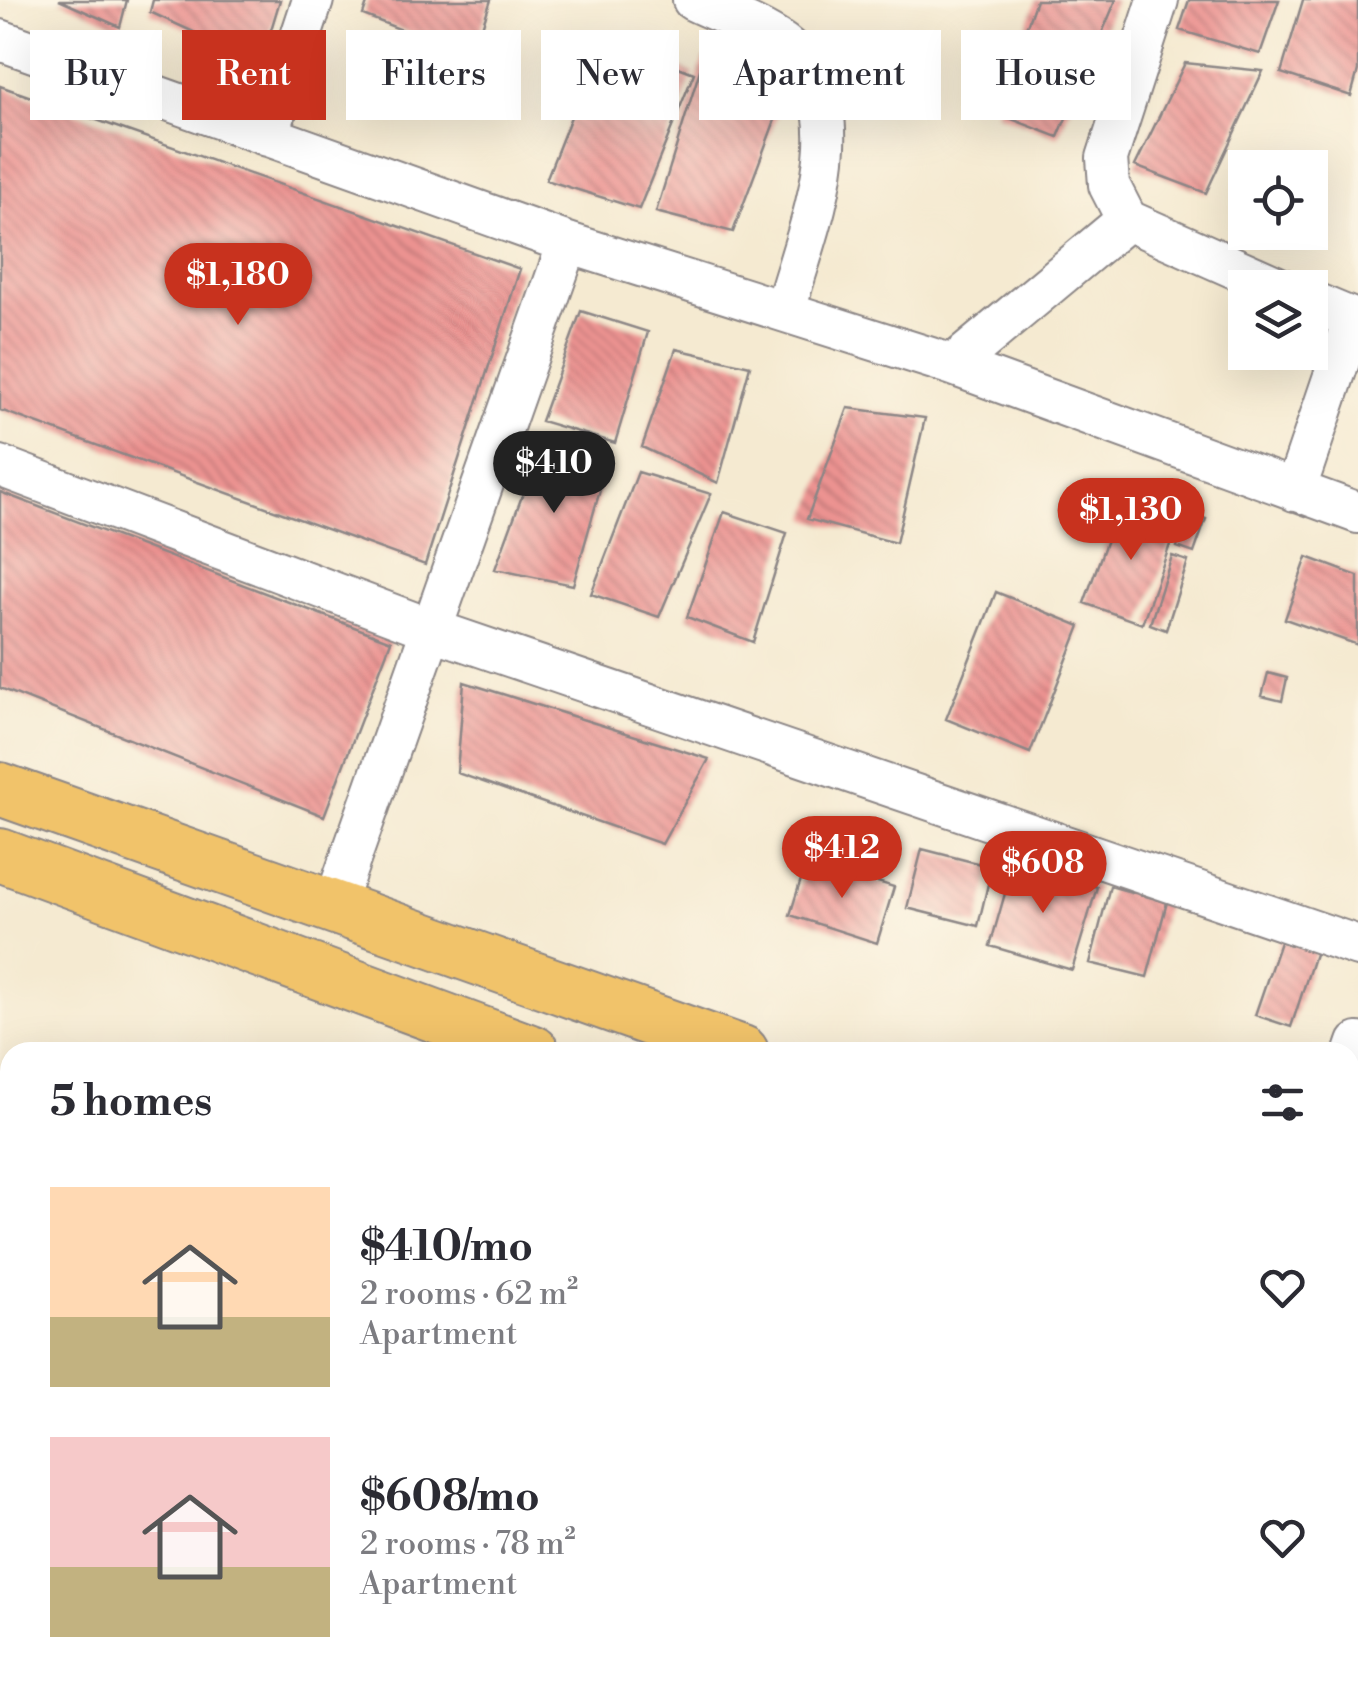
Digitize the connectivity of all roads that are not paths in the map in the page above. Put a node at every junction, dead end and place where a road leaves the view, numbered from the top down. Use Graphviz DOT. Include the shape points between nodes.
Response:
graph roads {
  1 [pos="314,0"];
  2 [pos="693,0"];
  3 [pos="1158,0"];
  4 [pos="0,40"];
  5 [pos="268,136"];
  6 [pos="1127,220"];
  7 [pos="568,243"];
  8 [pos="1240,270"];
  9 [pos="1328,309"];
  10 [pos="785,310"];
  11 [pos="1356,321"];
  12 [pos="953,364"];
  13 [pos="0,466"];
  14 [pos="1295,491"];
  15 [pos="1358,514"];
  16 [pos="432,630"];
  17 [pos="0,789"];
  18 [pos="0,855"];
  19 [pos="333,908"];
  20 [pos="1358,946"];
  21 [pos="505,1042"];
  22 [pos="714,1042"];
  1 -- 5 [label="street"];
  2 -- 10 [label="street" via="782,44 804,68 824,112 829,142"];
  3 -- 6 [label="street" via="1108,158 1109,185"];
  4 -- 5 [label="street"];
  5 -- 7 [label="street"];
  6 -- 8 [label="street"];
  6 -- 12 [label="street"];
  7 -- 10 [label="street"];
  7 -- 16 [label="street"];
  9 -- 11 [label="street"];
  10 -- 12 [label="street"];
  11 -- 14 [label="street"];
  12 -- 14 [label="street"];
  13 -- 16 [label="street"];
  14 -- 15 [label="street"];
  16 -- 19 [label="street"];
  16 -- 20 [label="street"];
  17 -- 19 [label="main road"];
  18 -- 21 [label="main road"];
  19 -- 22 [label="main road"];
}
